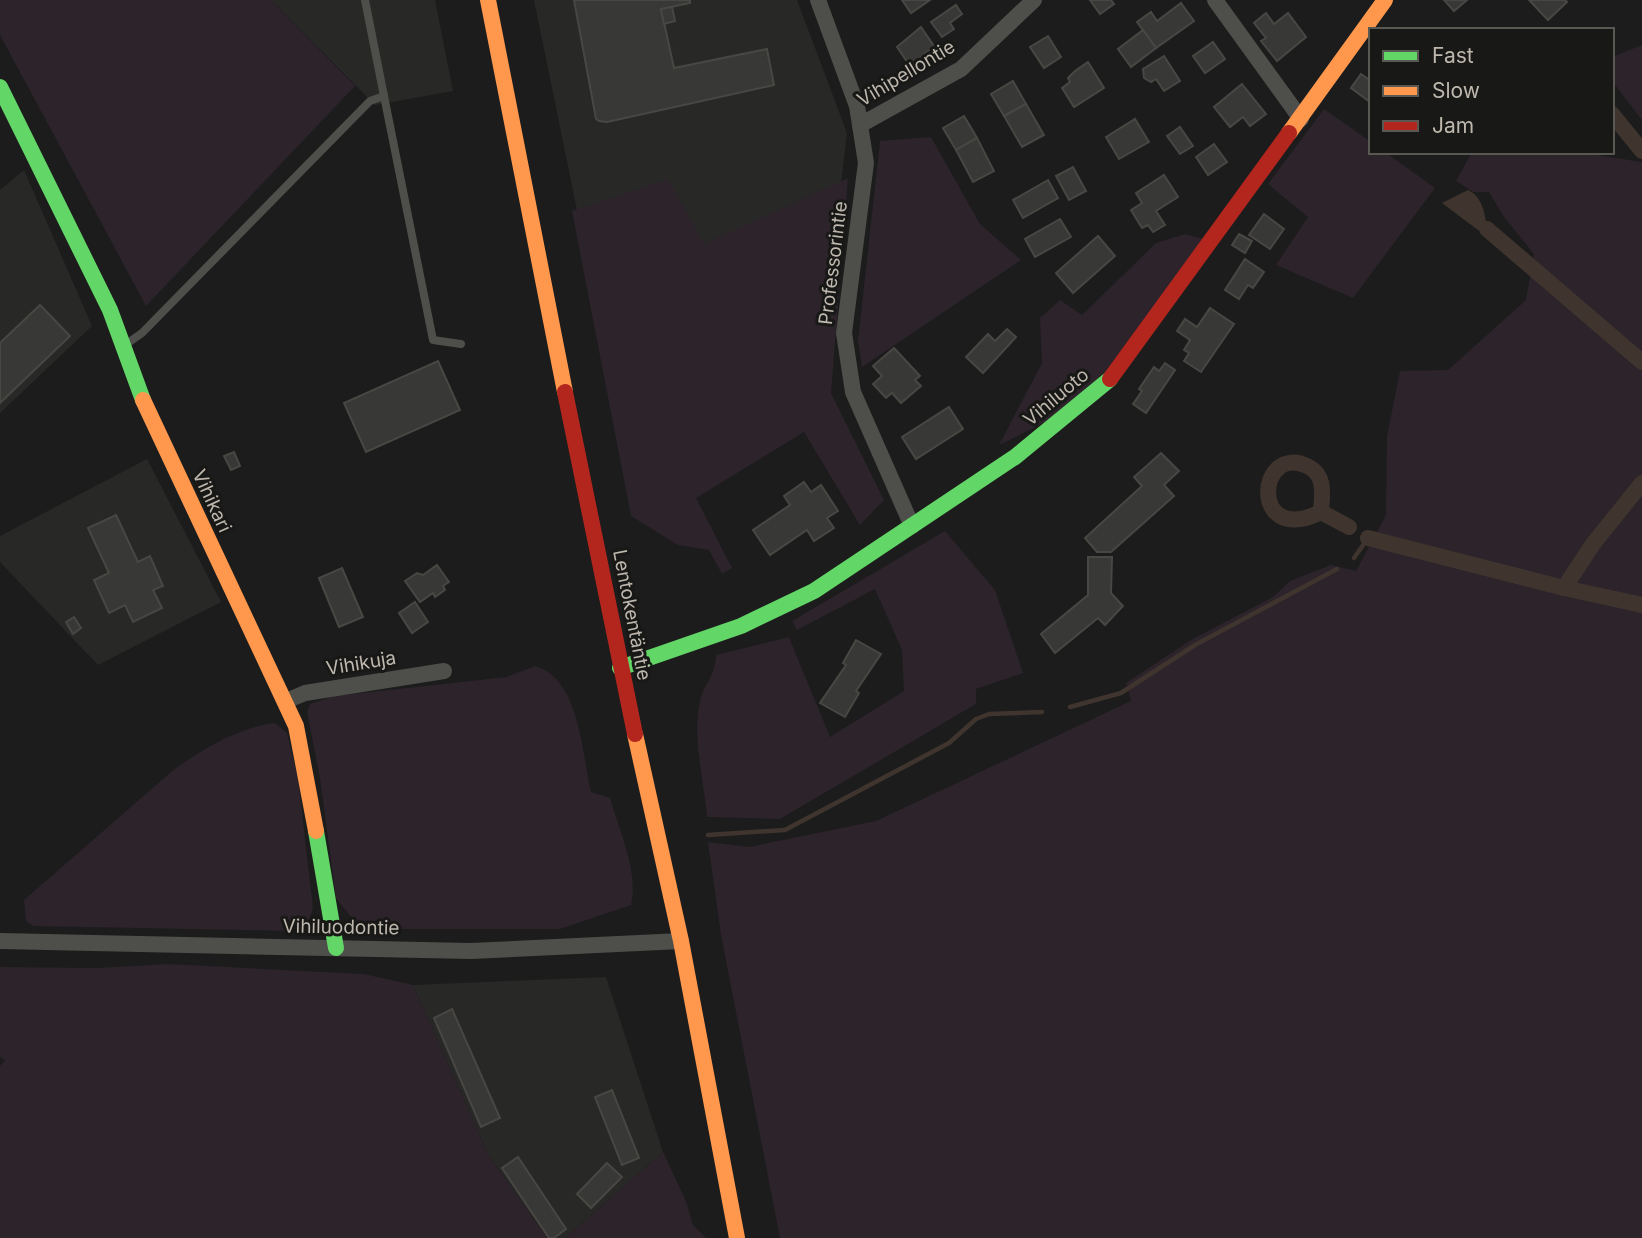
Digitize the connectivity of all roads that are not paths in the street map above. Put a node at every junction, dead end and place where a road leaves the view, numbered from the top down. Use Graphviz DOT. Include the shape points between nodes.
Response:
graph roads {
  1 [pos="365,0"];
  2 [pos="488,0"];
  3 [pos="818,0"];
  4 [pos="1034,0"];
  5 [pos="1215,0"];
  6 [pos="1385,0"];
  7 [pos="0,87"];
  8 [pos="384,96"];
  9 [pos="1301,119"];
  10 [pos="860,125"];
  11 [pos="461,344"];
  12 [pos="123,347"];
  13 [pos="912,526"];
  14 [pos="620,668"];
  15 [pos="444,671"];
  16 [pos="286,701"];
  17 [pos="0,941"];
  18 [pos="681,942"];
  19 [pos="335,948"];
  20 [pos="737,1238"];
  1 -- 8 [label="lane"];
  2 -- 14 [label="street, Lentokentäntie"];
  3 -- 10 [label="street, Professorintie"];
  4 -- 10 [label="street, Vihipellontie" via="961,69"];
  5 -- 9 [label="street"];
  6 -- 9 [label="street, Vihiluoto"];
  7 -- 12 [label="street, Vihikari" via="75,235"];
  8 -- 11 [label="lane" via="433,340"];
  8 -- 12 [label="lane" via="370,100"];
  9 -- 13 [label="street, Vihiluoto" via="1111,378 1002,467"];
  10 -- 13 [label="street, Professorintie" via="866,163 844,332 853,392"];
  12 -- 16 [label="street, Vihikari" via="198,522"];
  13 -- 14 [label="street, Vihiluoto" via="859,564 783,607 719,635"];
  14 -- 18 [label="street, Lentokentäntie"];
  15 -- 16 [label="street, Vihikuja" via="305,693"];
  16 -- 19 [label="street, Vihikari" via="306,769"];
  17 -- 19 [label="street, Vihiluodontie"];
  18 -- 19 [label="street, Vihiluodontie" via="471,951"];
  18 -- 20 [label="street, Lentokentäntie"];
}
